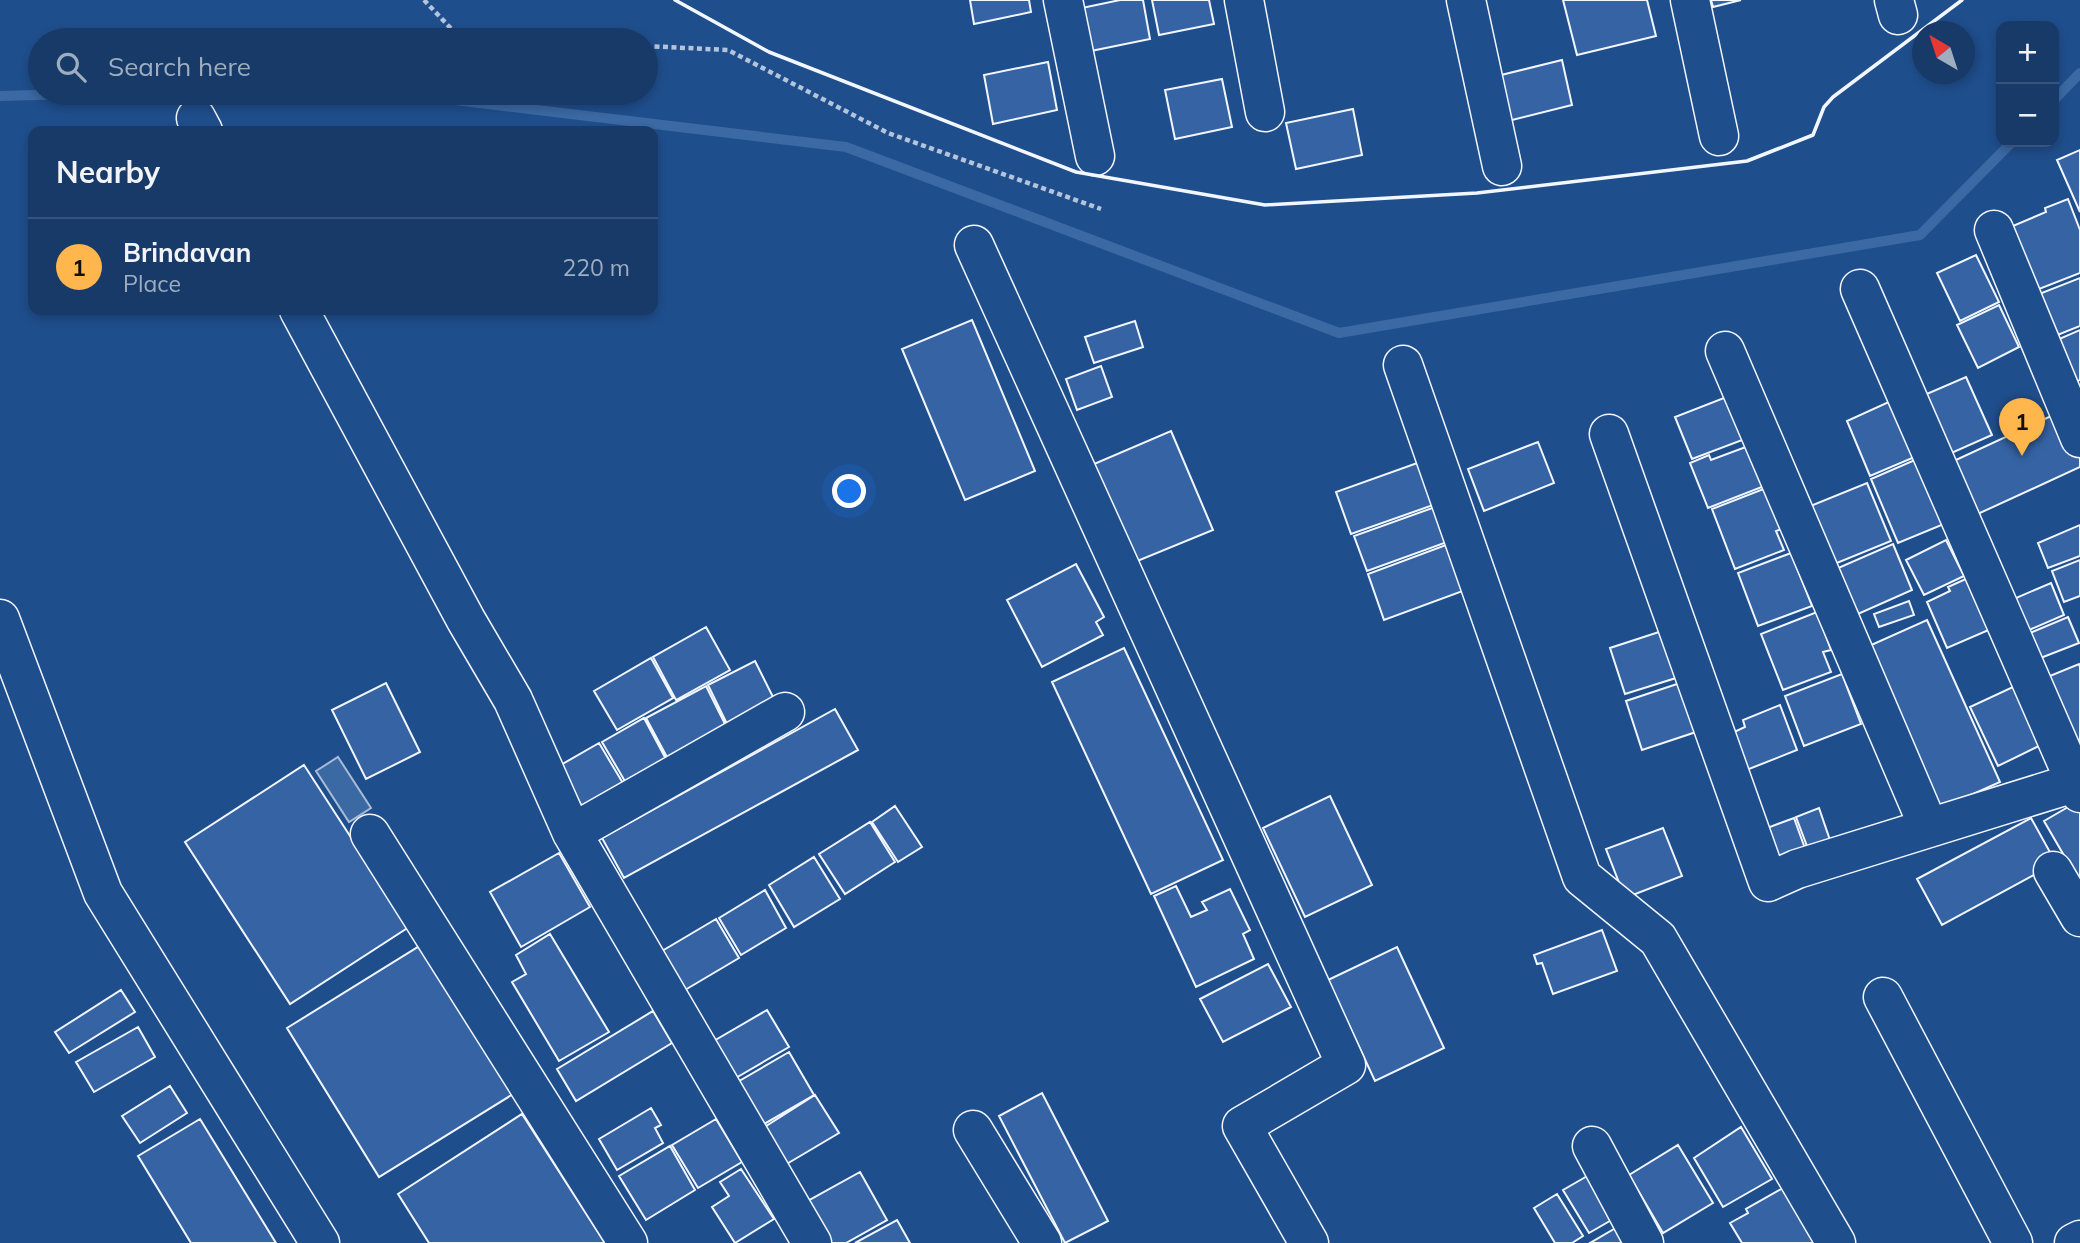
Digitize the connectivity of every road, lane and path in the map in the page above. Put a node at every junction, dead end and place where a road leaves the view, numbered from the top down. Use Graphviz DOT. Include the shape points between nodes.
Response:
graph roads {
  1 [pos="424,0"];
  2 [pos="1063,0"];
  3 [pos="1244,0"];
  4 [pos="1466,0"];
  5 [pos="1690,0"];
  6 [pos="450,28"];
  7 [pos="658,47"];
  8 [pos="1265,113"];
  9 [pos="1719,136"];
  10 [pos="1094,156"];
  11 [pos="1502,166"];
  12 [pos="1101,209"];
  13 [pos="1994,230"];
  14 [pos="974,245"];
  15 [pos="1860,289"];
  16 [pos="302,315"];
  17 [pos="1725,351"];
  18 [pos="1403,365"];
  19 [pos="1609,434"];
  20 [pos="2080,438"];
  21 [pos="0,619"];
  22 [pos="785,712"];
  23 [pos="2078,786"];
  24 [pos="1929,828"];
  25 [pos="572,833"];
  26 [pos="370,834"];
  27 [pos="2053,871"];
  28 [pos="2080,917"];
  29 [pos="1883,997"];
  30 [pos="973,1130"];
  31 [pos="1592,1146"];
  32 [pos="2080,1240"];
  33 [pos="320,1243"];
  34 [pos="628,1243"];
  35 [pos="812,1243"];
  36 [pos="1042,1243"];
  37 [pos="1309,1243"];
  38 [pos="1644,1243"];
  39 [pos="1836,1243"];
  40 [pos="2013,1243"];
  41 [pos="2074,1243"];
  1 -- 6 [label="path"];
  2 -- 10 [label="street"];
  3 -- 8 [label="street"];
  4 -- 11 [label="street"];
  5 -- 9 [label="street"];
  7 -- 12 [label="path" via="728,50 888,133"];
  13 -- 20 [label="street"];
  14 -- 37 [label="street" via="1346,1065 1242,1126"];
  15 -- 23 [label="street"];
  16 -- 25 [label="street" via="513,700"];
  17 -- 24 [label="street"];
  18 -- 39 [label="street" via="1582,877 1658,939"];
  19 -- 24 [label="street" via="1768,882"];
  21 -- 33 [label="street" via="103,893"];
  22 -- 25 [label="street"];
  23 -- 24 [label="street"];
  25 -- 35 [label="street"];
  26 -- 34 [label="street"];
  27 -- 28 [label="street"];
  29 -- 40 [label="street"];
  30 -- 36 [label="street"];
  31 -- 38 [label="street"];
  32 -- 41 [label="street"];
}
